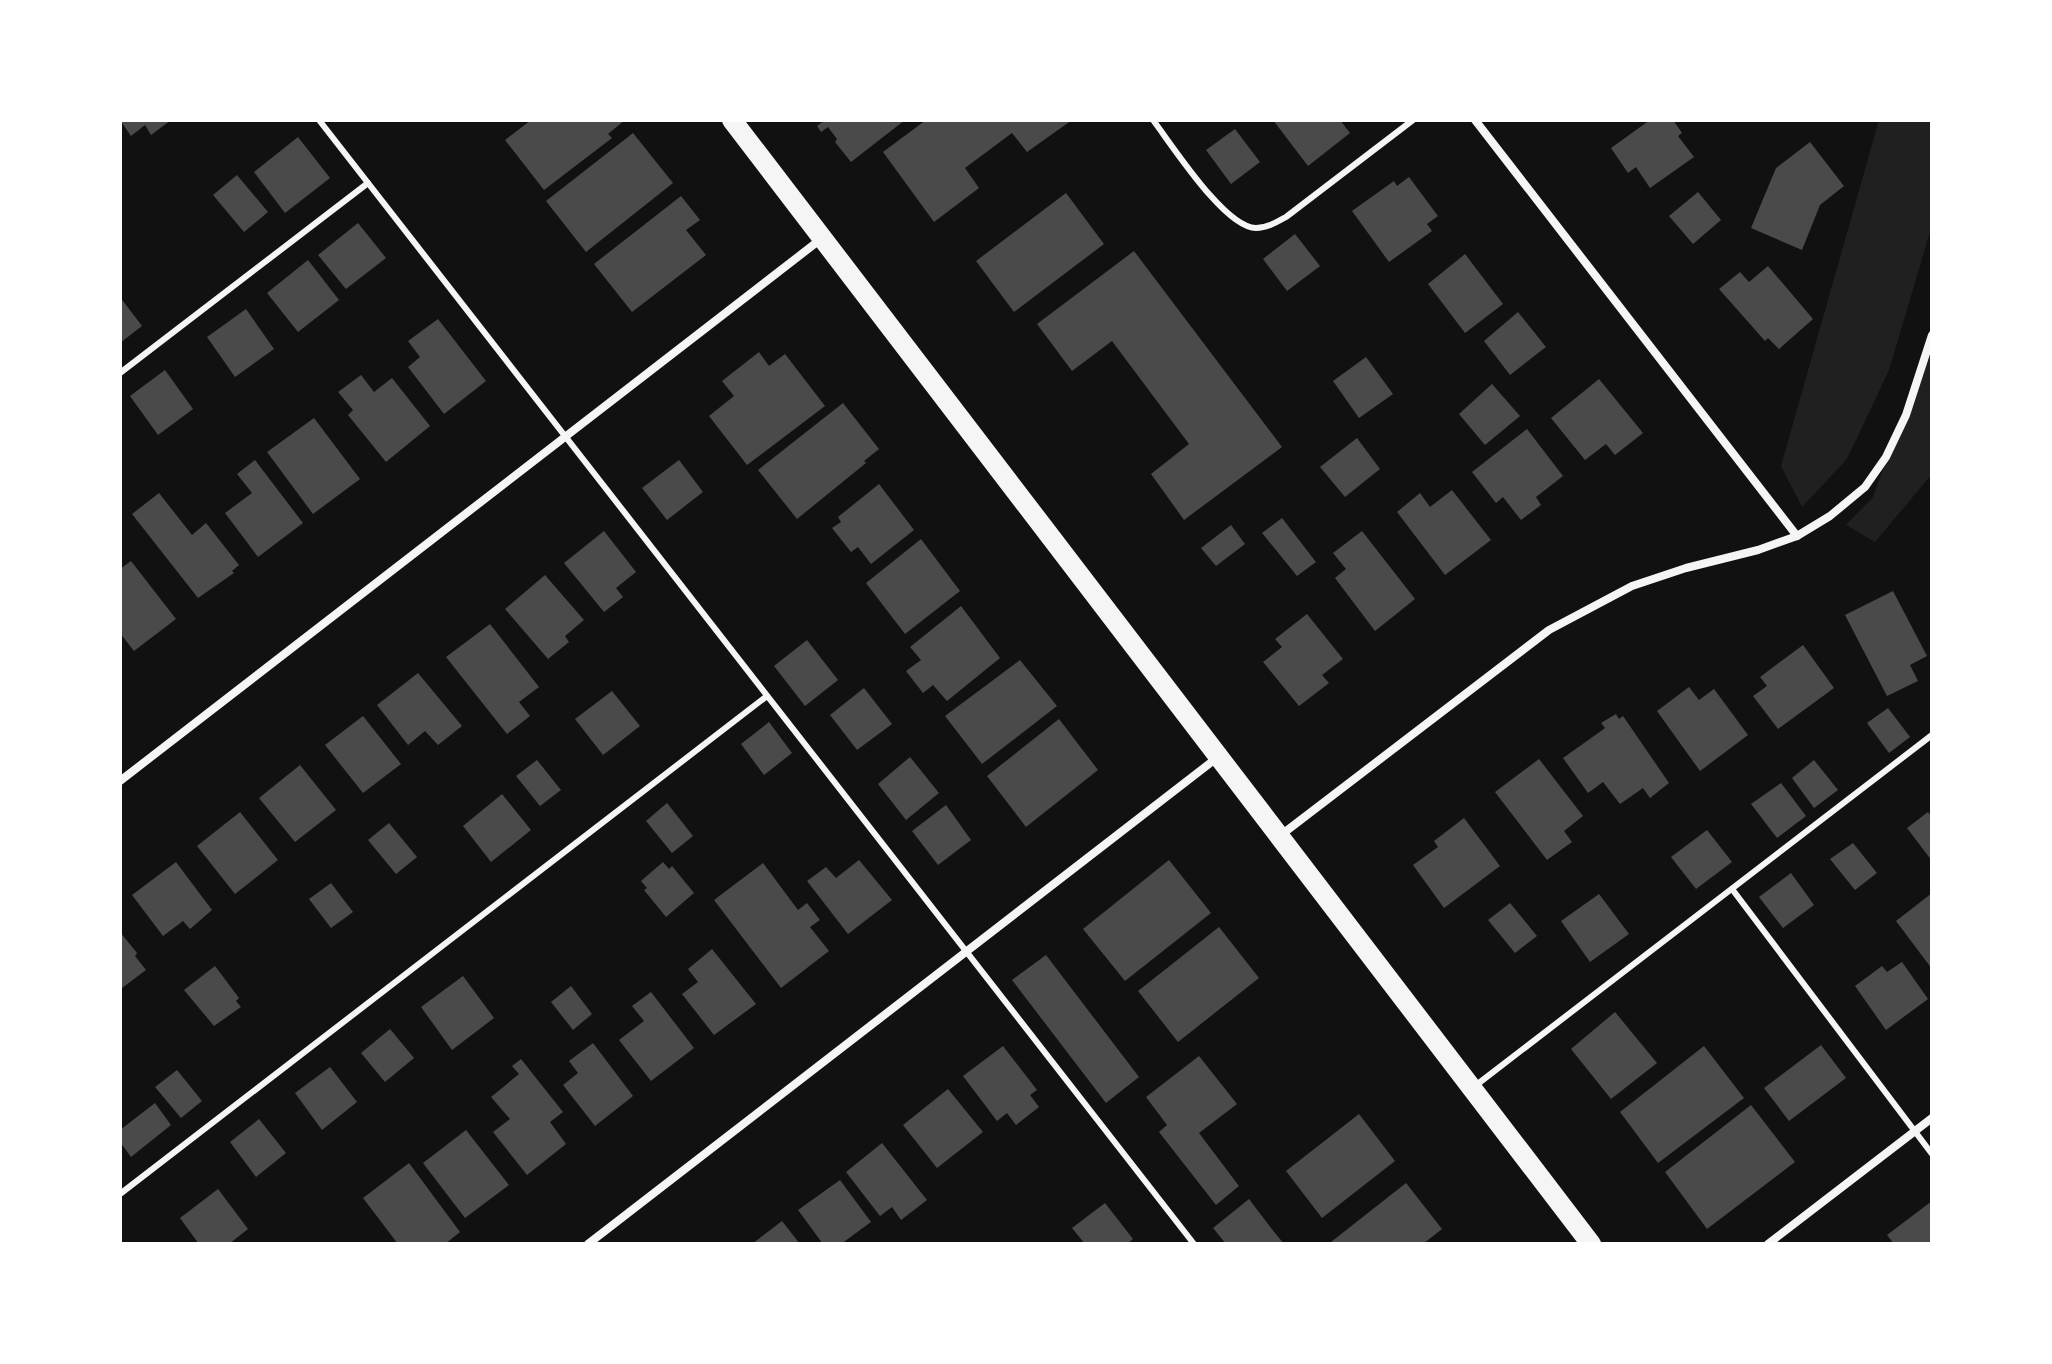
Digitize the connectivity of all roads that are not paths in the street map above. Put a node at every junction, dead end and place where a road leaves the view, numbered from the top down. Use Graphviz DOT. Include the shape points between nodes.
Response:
graph roads {
  1 [pos="319,120"];
  2 [pos="732,120"];
  3 [pos="1153,120"];
  4 [pos="1413,120"];
  5 [pos="1475,120"];
  6 [pos="368,183"];
  7 [pos="822,238"];
  8 [pos="1932,335"];
  9 [pos="120,373"];
  10 [pos="565,437"];
  11 [pos="1797,536"];
  12 [pos="767,696"];
  13 [pos="1932,735"];
  14 [pos="1218,757"];
  15 [pos="120,781"];
  16 [pos="1279,837"];
  17 [pos="1732,889"];
  18 [pos="966,952"];
  19 [pos="1472,1088"];
  20 [pos="1932,1118"];
  21 [pos="1915,1131"];
  22 [pos="1932,1154"];
  23 [pos="120,1194"];
  24 [pos="1188,1237"];
  25 [pos="588,1244"];
  26 [pos="1179,1244"];
  27 [pos="1194,1244"];
  28 [pos="1591,1244"];
  29 [pos="1768,1244"];
  1 -- 6 [label="lane"];
  2 -- 7 [label="main road"];
  3 -- 4 [label="lane" via="1219,206 1242,225 1256,228 1286,217"];
  5 -- 11 [label="street"];
  6 -- 9 [label="lane"];
  6 -- 10 [label="lane"];
  7 -- 10 [label="street"];
  7 -- 14 [label="main road"];
  8 -- 11 [label="street" via="1886,457 1865,487"];
  10 -- 12 [label="lane"];
  10 -- 15 [label="street"];
  11 -- 16 [label="street" via="1632,586 1549,630"];
  12 -- 18 [label="lane"];
  12 -- 23 [label="lane"];
  13 -- 17 [label="lane"];
  14 -- 16 [label="main road"];
  14 -- 18 [label="street"];
  16 -- 19 [label="main road"];
  17 -- 19 [label="lane"];
  17 -- 21 [label="lane"];
  18 -- 24 [label="lane"];
  18 -- 25 [label="street"];
  19 -- 28 [label="main road"];
  20 -- 21 [label="street"];
  21 -- 22 [label="lane"];
  21 -- 29 [label="street"];
  24 -- 26 [label="lane"];
  24 -- 27 [label="lane"];
}
